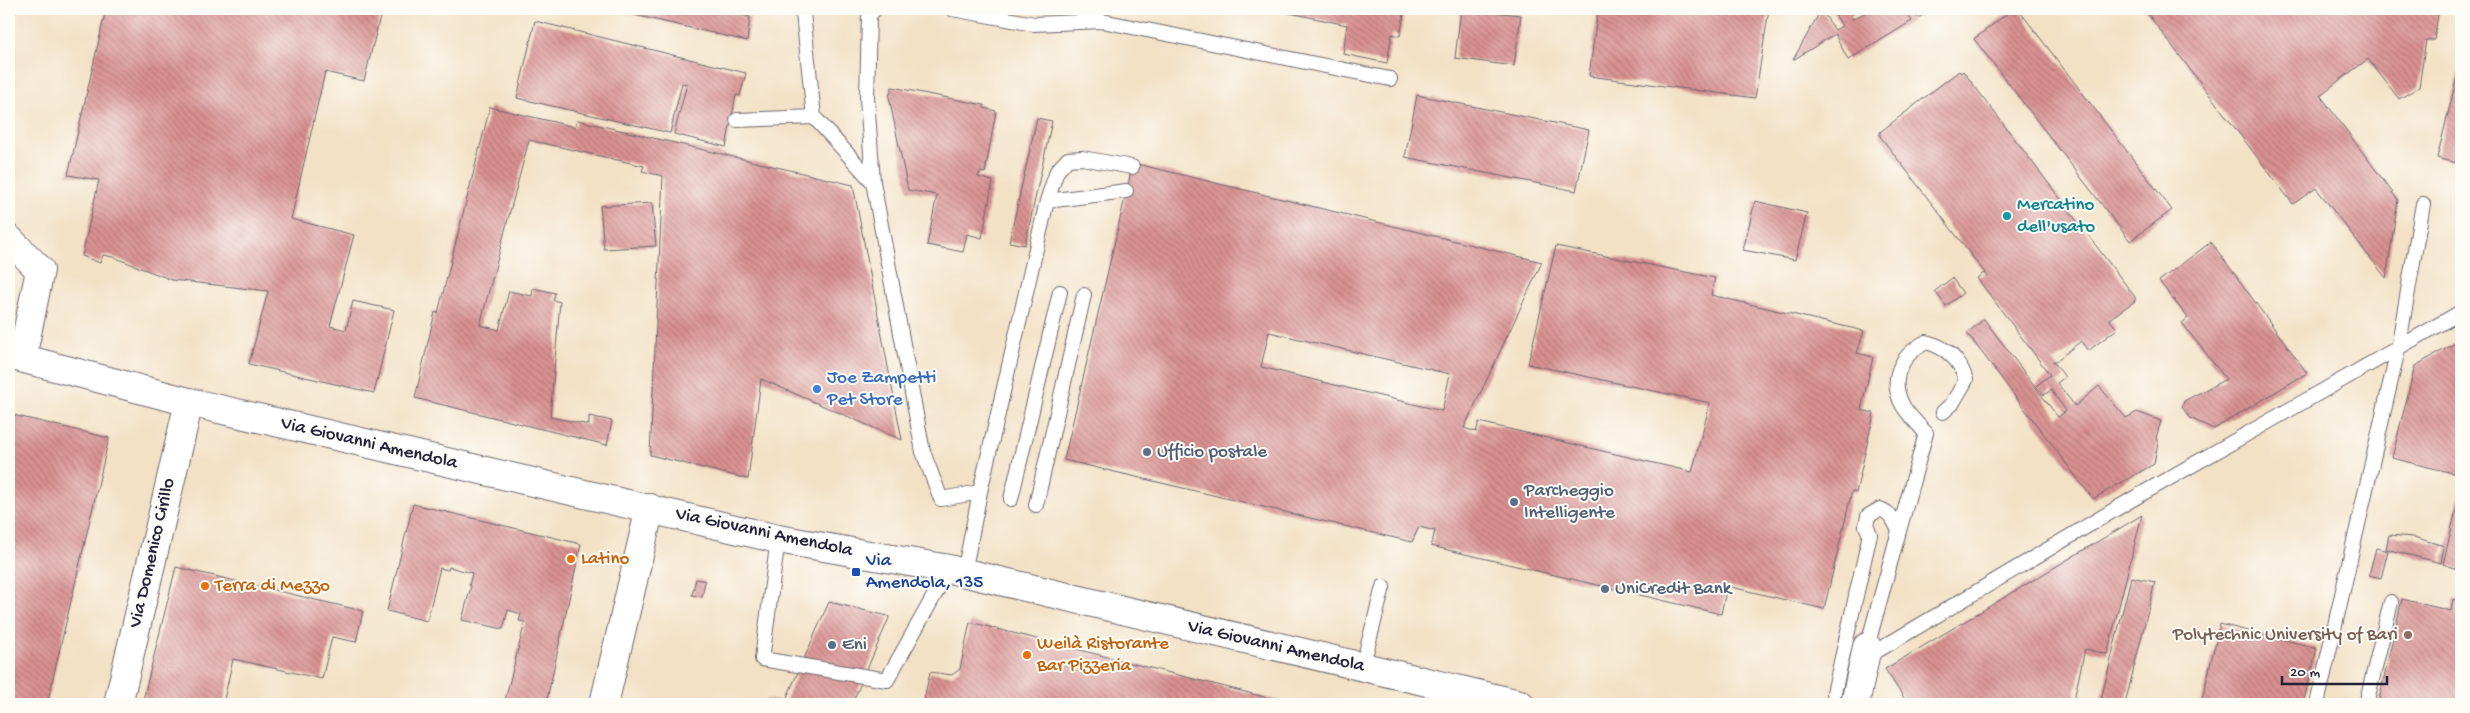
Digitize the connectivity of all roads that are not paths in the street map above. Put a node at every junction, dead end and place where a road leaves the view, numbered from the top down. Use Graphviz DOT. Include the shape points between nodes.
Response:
graph roads {
  1 [pos="797,9"];
  2 [pos="875,9"];
  3 [pos="952,9"];
  4 [pos="1390,79"];
  5 [pos="814,117"];
  6 [pos="737,120"];
  7 [pos="1132,167"];
  8 [pos="873,182"];
  9 [pos="1126,191"];
  10 [pos="1047,201"];
  11 [pos="2423,204"];
  12 [pos="9,239"];
  13 [pos="1060,292"];
  14 [pos="1084,295"];
  15 [pos="2461,312"];
  16 [pos="2398,349"];
  17 [pos="15,357"];
  18 [pos="189,402"];
  19 [pos="1943,412"];
  20 [pos="980,492"];
  21 [pos="1011,499"];
  22 [pos="1036,505"];
  23 [pos="650,508"];
  24 [pos="1899,531"];
  25 [pos="778,539"];
  26 [pos="956,571"];
  27 [pos="1383,587"];
  28 [pos="2391,602"];
  29 [pos="1866,652"];
  30 [pos="1362,668"];
  31 [pos="1844,699"];
  32 [pos="118,704"];
  33 [pos="604,704"];
  34 [pos="1520,704"];
  35 [pos="2317,704"];
  36 [pos="2366,704"];
  1 -- 5 [label="lane" via="803,13"];
  2 -- 8 [label="lane" via="869,15 867,98"];
  3 -- 4 [label="lane" via="1034,24 1102,21"];
  5 -- 6 [label="lane"];
  5 -- 8 [label="lane"];
  7 -- 10 [label="lane" via="1082,158 1068,160 1057,171"];
  8 -- 20 [label="lane" via="923,452 941,499"];
  9 -- 10 [label="lane"];
  10 -- 20 [label="lane"];
  11 -- 16 [label="lane"];
  12 -- 17 [label="main road" via="40,270"];
  13 -- 21 [label="lane"];
  14 -- 22 [label="lane"];
  15 -- 16 [label="lane"];
  16 -- 29 [label="lane"];
  16 -- 35 [label="lane"];
  17 -- 18 [label="main road, Via Giovanni Amendola"];
  18 -- 23 [label="main road, Via Giovanni Amendola"];
  18 -- 32 [label="main road, Via Domenico Cirillo"];
  19 -- 24 [label="lane" via="1952,404 1966,380 1962,368 1951,354 1926,342 1903,359 1896,375 1897,391 1904,407 1926,433"];
  20 -- 26 [label="lane"];
  23 -- 25 [label="main road, Via Giovanni Amendola"];
  23 -- 33 [label="main road"];
  24 -- 29 [label="lane"];
  24 -- 31 [label="lane" via="1893,518 1880,508 1868,516 1866,526 1870,534"];
  25 -- 26 [label="main road, Via Giovanni Amendola"];
  25 -- 26 [label="lane" via="762,659 887,680"];
  26 -- 30 [label="main road, Via Giovanni Amendola"];
  27 -- 30 [label="lane"];
  28 -- 36 [label="lane"];
  29 -- 31 [label="main road"];
  30 -- 34 [label="main road, Via Giovanni Amendola"];
}
